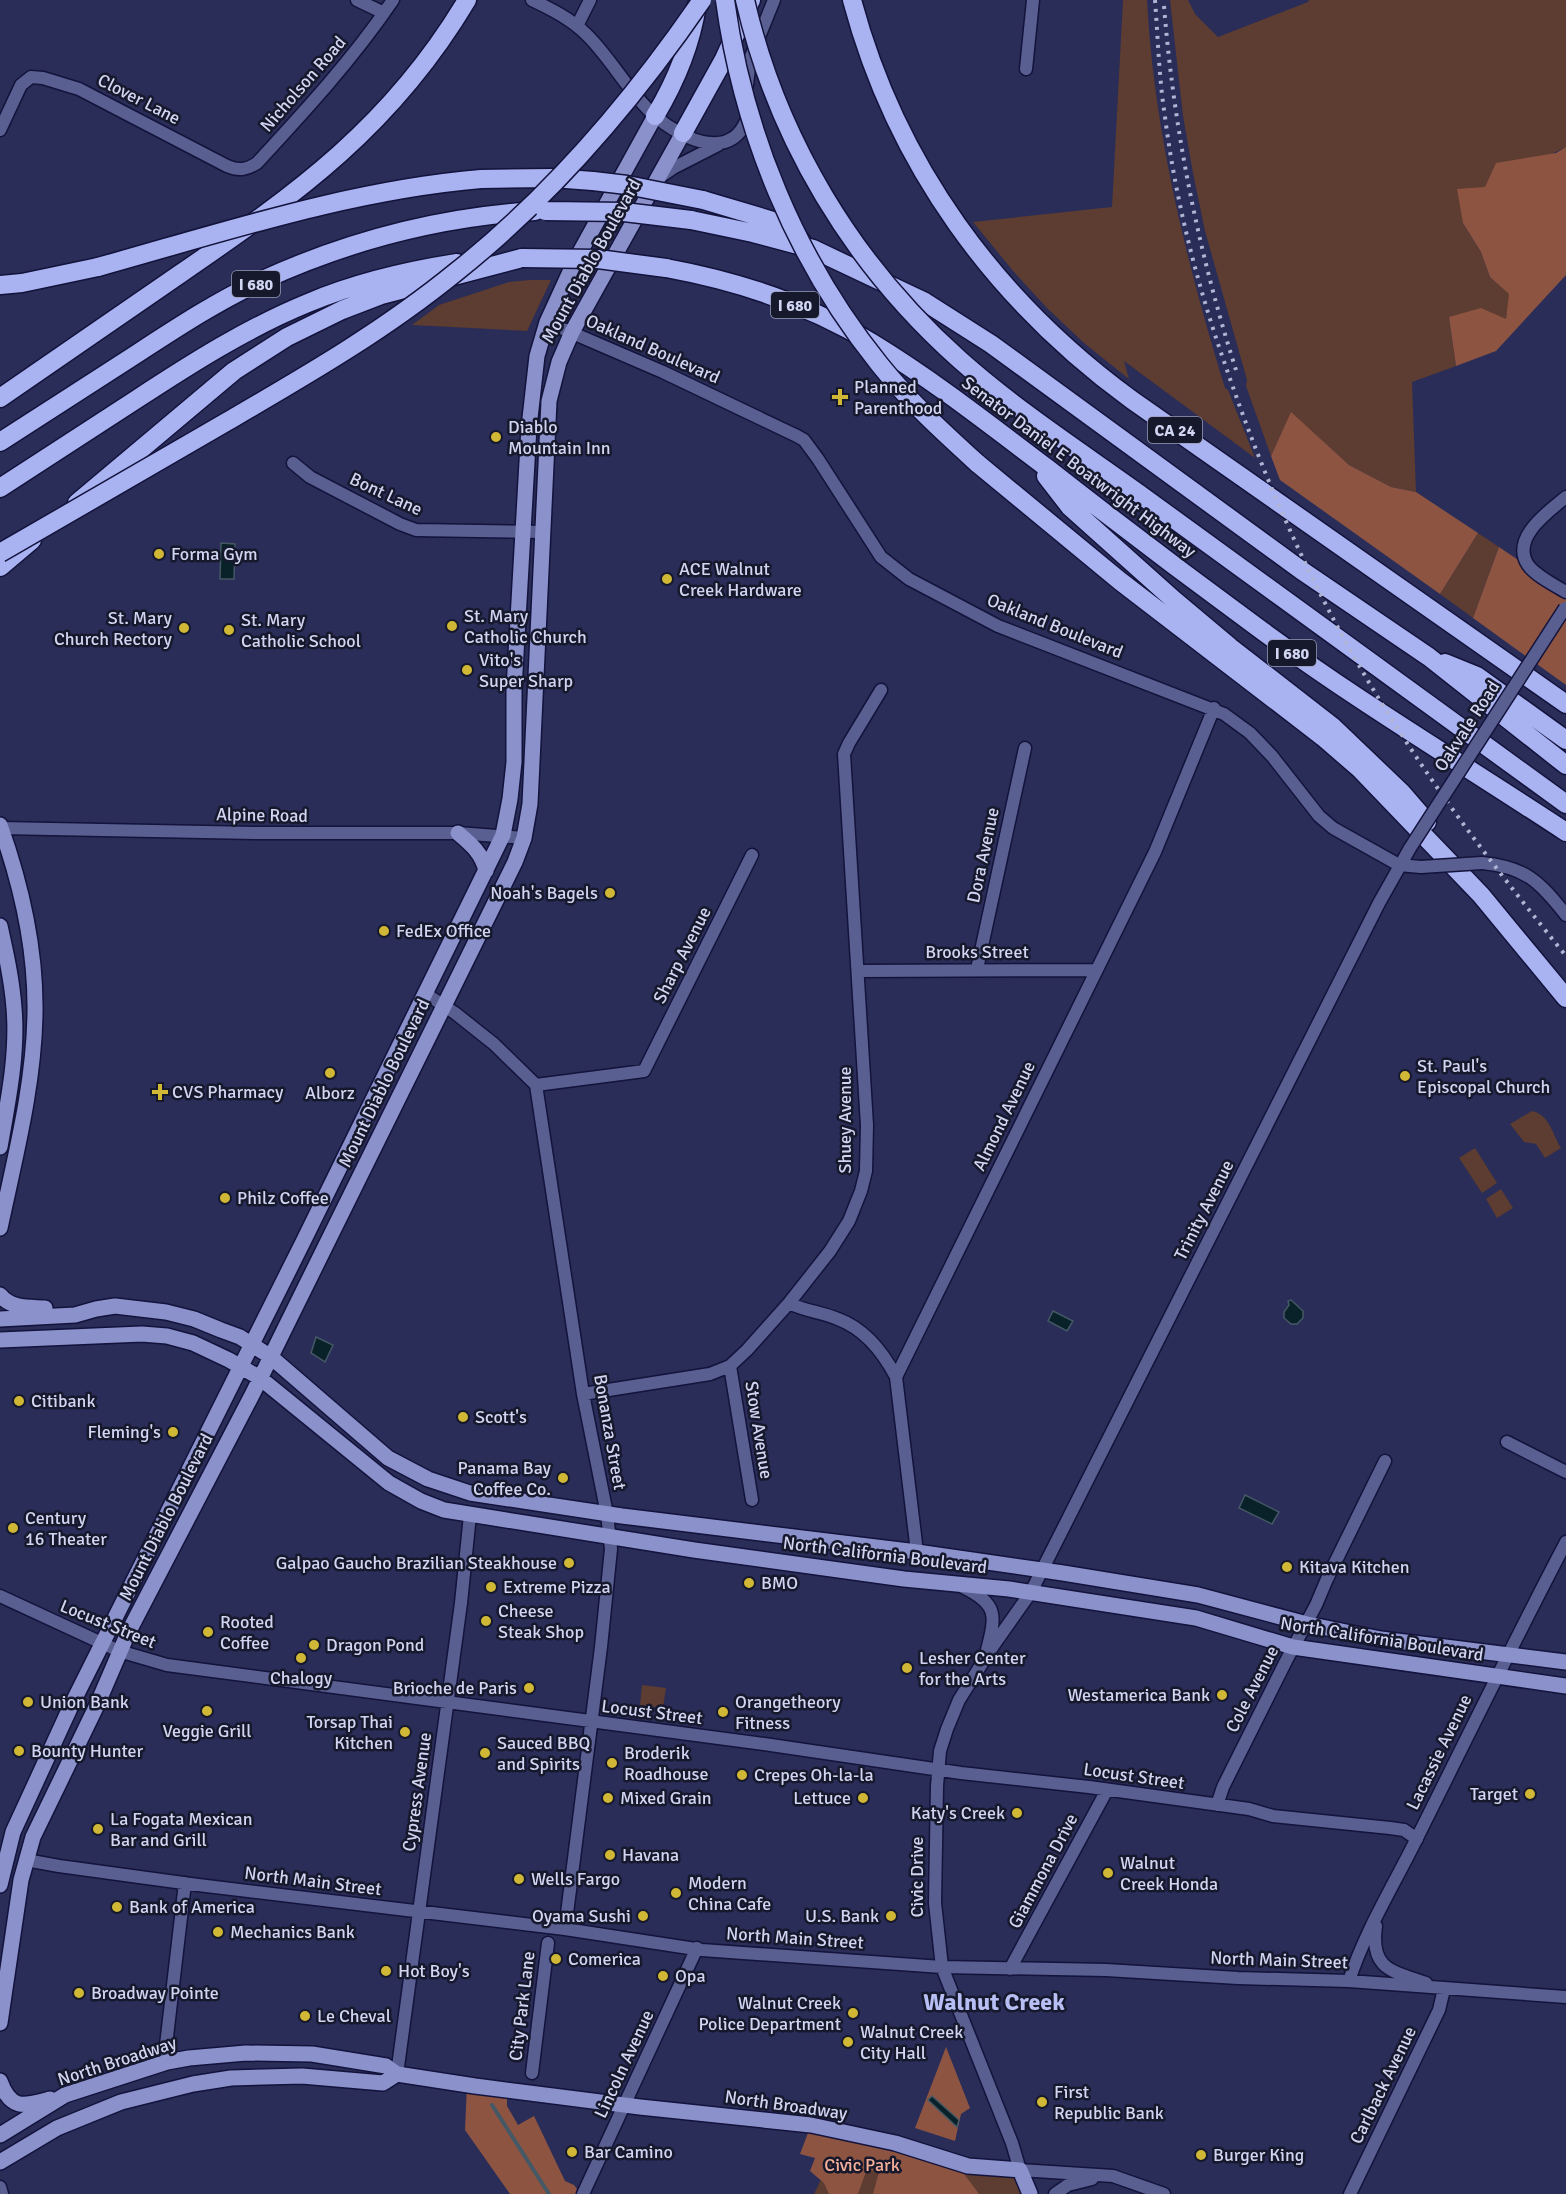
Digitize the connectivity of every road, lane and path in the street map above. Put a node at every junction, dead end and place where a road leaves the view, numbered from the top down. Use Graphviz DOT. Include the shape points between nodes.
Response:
graph roads {
  1 [pos="357,0"];
  2 [pos="393,0"];
  3 [pos="467,0"];
  4 [pos="532,0"];
  5 [pos="590,0"];
  6 [pos="700,0"];
  7 [pos="725,0"];
  8 [pos="745,0"];
  9 [pos="751,0"];
  10 [pos="774,0"];
  11 [pos="852,0"];
  12 [pos="1033,0"];
  13 [pos="384,13"];
  14 [pos="577,26"];
  15 [pos="1026,69"];
  16 [pos="655,116"];
  17 [pos="0,130"];
  18 [pos="683,133"];
  19 [pos="719,144"];
  20 [pos="227,166"];
  21 [pos="658,179"];
  22 [pos="813,249"];
  23 [pos="522,258"];
  24 [pos="0,285"];
  25 [pos="547,322"];
  26 [pos="572,332"];
  27 [pos="0,398"];
  28 [pos="0,442"];
  29 [pos="1030,456"];
  30 [pos="293,463"];
  31 [pos="0,488"];
  32 [pos="1566,497"];
  33 [pos="523,531"];
  34 [pos="544,532"];
  35 [pos="0,553"];
  36 [pos="0,567"];
  37 [pos="1566,592"];
  38 [pos="1566,607"];
  39 [pos="1429,657"];
  40 [pos="881,690"];
  41 [pos="1566,704"];
  42 [pos="1214,708"];
  43 [pos="1566,740"];
  44 [pos="1025,748"];
  45 [pos="1566,765"];
  46 [pos="1566,804"];
  47 [pos="0,827"];
  48 [pos="1566,832"];
  49 [pos="458,833"];
  50 [pos="502,835"];
  51 [pos="524,838"];
  52 [pos="752,855"];
  53 [pos="1399,865"];
  54 [pos="486,871"];
  55 [pos="1481,895"];
  56 [pos="1566,915"];
  57 [pos="0,926"];
  58 [pos="976,969"];
  59 [pos="1096,970"];
  60 [pos="858,971"];
  61 [pos="426,994"];
  62 [pos="1566,998"];
  63 [pos="443,1005"];
  64 [pos="536,1084"];
  65 [pos="0,1147"];
  66 [pos="0,1228"];
  67 [pos="0,1295"];
  68 [pos="789,1304"];
  69 [pos="96,1309"];
  70 [pos="0,1319"];
  71 [pos="0,1340"];
  72 [pos="252,1344"];
  73 [pos="271,1357"];
  74 [pos="241,1366"];
  75 [pos="730,1366"];
  76 [pos="896,1377"];
  77 [pos="260,1378"];
  78 [pos="584,1394"];
  79 [pos="1507,1442"];
  80 [pos="1385,1461"];
  81 [pos="1566,1472"];
  82 [pos="752,1500"];
  83 [pos="607,1514"];
  84 [pos="470,1515"];
  85 [pos="610,1536"];
  86 [pos="1566,1542"];
  87 [pos="917,1552"];
  88 [pos="1042,1571"];
  89 [pos="960,1585"];
  90 [pos="1031,1592"];
  91 [pos="0,1596"];
  92 [pos="1307,1624"];
  93 [pos="103,1643"];
  94 [pos="1293,1647"];
  95 [pos="119,1652"];
  96 [pos="1508,1654"];
  97 [pos="984,1662"];
  98 [pos="1566,1662"];
  99 [pos="1496,1677"];
  100 [pos="1566,1686"];
  101 [pos="447,1702"];
  102 [pos="592,1723"];
  103 [pos="938,1769"];
  104 [pos="1107,1790"];
  105 [pos="1217,1805"];
  106 [pos="1417,1839"];
  107 [pos="4,1846"];
  108 [pos="26,1860"];
  109 [pos="2,1863"];
  110 [pos="185,1883"];
  111 [pos="0,1885"];
  112 [pos="419,1910"];
  113 [pos="1376,1919"];
  114 [pos="565,1929"];
  115 [pos="548,1943"];
  116 [pos="697,1948"];
  117 [pos="942,1967"];
  118 [pos="1010,1969"];
  119 [pos="1350,1981"];
  120 [pos="1444,1989"];
  121 [pos="1566,1997"];
  122 [pos="0,2023"];
  123 [pos="167,2062"];
  124 [pos="532,2073"];
  125 [pos="397,2074"];
  126 [pos="0,2081"];
  127 [pos="65,2095"];
  128 [pos="626,2104"];
  129 [pos="0,2135"];
  130 [pos="0,2162"];
  131 [pos="1020,2170"];
  132 [pos="1107,2175"];
  133 [pos="0,2187"];
  134 [pos="2,2194"];
  135 [pos="583,2194"];
  136 [pos="1030,2194"];
  137 [pos="1055,2194"];
  138 [pos="1164,2194"];
  139 [pos="1350,2194"];
  1 -- 13 [label="street"];
  2 -- 13 [label="street, Nicholson Road"];
  3 -- 27 [label="highway" via="416,75 346,150 258,220"];
  4 -- 14 [label="street"];
  5 -- 14 [label="street"];
  6 -- 16 [label="highway" via="685,56"];
  6 -- 35 [label="highway, bridge" via="658,62 585,151 518,219 450,277 327,363"];
  7 -- 55 [label="highway, bridge" via="740,81 788,218 816,271 880,366 977,463 1150,606 1360,769"];
  8 -- 46 [label="highway, bridge" via="789,130 825,199 876,273 922,324 1000,393"];
  9 -- 18 [label="highway"];
  10 -- 19 [label="street" via="750,58 746,122 739,134"];
  11 -- 41 [label="highway, CA 24" via="875,71 909,146 949,213 1032,315 1090,368 1146,410"];
  12 -- 15 [label="street"];
  13 -- 20 [label="street, Nicholson Road" via="338,75 257,163 247,169"];
  14 -- 16 [label="street"];
  16 -- 18 [label="street"];
  16 -- 25 [label="main road, Mount Diablo Boulevard" via="574,263"];
  17 -- 20 [label="street, Clover Lane" via="21,85 31,77 43,78 79,89"];
  18 -- 19 [label="street" via="698,141"];
  18 -- 21 [label="main road, Mount Diablo Boulevard"];
  19 -- 21 [label="street"];
  21 -- 26 [label="main road, Mount Diablo Boulevard"];
  22 -- 24 [label="highway, bridge" via="770,219 703,200 593,181 481,178 342,200 98,267"];
  22 -- 28 [label="highway, I 680, bridge" via="691,220 616,212 490,215 412,229 345,248 246,288"];
  22 -- 39 [label="highway, I 680" via="902,290 969,329 1301,570"];
  23 -- 29 [label="highway, Senator Daniel E Boatwright Highway / I 680, bridge" via="598,259 666,268 775,297 872,342"];
  23 -- 31 [label="highway, Senator Daniel E Boatwright Highway / I 680" via="411,272 343,290 293,309 206,354"];
  23 -- 36 [label="highway" via="394,290 287,337 226,377"];
  25 -- 26 [label="street, Oakland Boulevard"];
  25 -- 33 [label="main road, Mount Diablo Boulevard" via="537,356 529,420"];
  26 -- 34 [label="main road, Mount Diablo Boulevard" via="549,401"];
  26 -- 42 [label="street, Oakland Boulevard" via="804,440 881,557 909,579 998,626"];
  29 -- 48 [label="highway, Senator Daniel E Boatwright Highway / I 680" via="1300,658"];
  29 -- 55 [label="highway" via="1070,507 1154,583 1368,759 1433,829"];
  30 -- 33 [label="street, Bont Lane" via="310,477 416,530"];
  32 -- 37 [label="street" via="1530,530 1524,553 1535,572"];
  33 -- 34 [label="street, Bont Lane"];
  33 -- 50 [label="main road, Mount Diablo Boulevard" via="514,762"];
  34 -- 51 [label="main road, Mount Diablo Boulevard" via="530,804"];
  38 -- 53 [label="street, Oakvale Road, bridge"];
  39 -- 43 [label="highway" via="1477,676"];
  39 -- 45 [label="highway, I 680"];
  40 -- 60 [label="street, Shuey Avenue" via="844,754"];
  42 -- 53 [label="street, Oakland Boulevard" via="1250,733 1333,828"];
  42 -- 59 [label="street, Almond Avenue" via="1155,852"];
  44 -- 58 [label="street, Dora Avenue"];
  47 -- 49 [label="street, Alpine Road"];
  47 -- 66 [label="main road" via="26,918 35,1013 24,1117"];
  49 -- 50 [label="street, Alpine Road"];
  49 -- 54 [label="main road" via="483,858"];
  50 -- 51 [label="street, Alpine Road"];
  50 -- 54 [label="main road, Mount Diablo Boulevard"];
  51 -- 63 [label="main road, Mount Diablo Boulevard"];
  52 -- 64 [label="street, Sharp Avenue" via="644,1071"];
  53 -- 56 [label="street, Oakland Boulevard, bridge" via="1482,863 1510,867 1544,887"];
  53 -- 88 [label="street, Trinity Avenue"];
  54 -- 61 [label="main road, Mount Diablo Boulevard"];
  55 -- 62 [label="highway"];
  57 -- 65 [label="main road" via="14,1010 11,1077"];
  58 -- 59 [label="street, Brooks Street"];
  58 -- 60 [label="street, Brooks Street"];
  59 -- 76 [label="street, Almond Avenue"];
  60 -- 68 [label="street, Shuey Avenue" via="866,1171 849,1221"];
  61 -- 63 [label="street"];
  61 -- 72 [label="main road, Mount Diablo Boulevard"];
  63 -- 64 [label="street" via="494,1044"];
  63 -- 73 [label="main road, Mount Diablo Boulevard"];
  64 -- 78 [label="street, Bonanza Street"];
  67 -- 69 [label="main road" via="20,1307"];
  68 -- 75 [label="street, Shuey Avenue"];
  68 -- 76 [label="street" via="837,1318 856,1329 887,1359"];
  69 -- 70 [label="main road" via="75,1315"];
  69 -- 72 [label="main road, North California Boulevard" via="115,1306 166,1312 194,1319"];
  71 -- 74 [label="main road, North California Boulevard" via="167,1336 193,1343"];
  72 -- 73 [label="main road, North California Boulevard"];
  72 -- 74 [label="main road, Mount Diablo Boulevard"];
  73 -- 77 [label="main road, Mount Diablo Boulevard"];
  73 -- 83 [label="main road, North California Boulevard" via="388,1458 428,1479 470,1493"];
  74 -- 77 [label="main road, North California Boulevard"];
  74 -- 93 [label="main road, Mount Diablo Boulevard"];
  75 -- 78 [label="street, Shuey Avenue" via="710,1374"];
  75 -- 82 [label="street, Stow Avenue"];
  76 -- 87 [label="street"];
  77 -- 84 [label="main road, North California Boulevard" via="389,1483 421,1501"];
  77 -- 95 [label="main road, Mount Diablo Boulevard"];
  78 -- 83 [label="street, Bonanza Street"];
  79 -- 81 [label="street"];
  80 -- 92 [label="street, Cole Avenue"];
  83 -- 85 [label="street, Bonanza Street"];
  83 -- 87 [label="main road, North California Boulevard"];
  84 -- 85 [label="main road, North California Boulevard"];
  84 -- 101 [label="street, Cypress Avenue"];
  85 -- 89 [label="main road, North California Boulevard"];
  85 -- 102 [label="street, Bonanza Street"];
  86 -- 96 [label="street, Lacassie Avenue"];
  87 -- 88 [label="main road, North California Boulevard"];
  88 -- 90 [label="street, Civic Drive"];
  88 -- 92 [label="main road, North California Boulevard" via="1198,1595"];
  89 -- 90 [label="main road, North California Boulevard"];
  89 -- 97 [label="street" via="991,1607 994,1622"];
  90 -- 94 [label="main road, North California Boulevard" via="1196,1618"];
  90 -- 97 [label="street, Civic Drive"];
  91 -- 93 [label="street, Locust Street"];
  92 -- 94 [label="street, Cole Avenue"];
  92 -- 96 [label="main road, North California Boulevard" via="1381,1640"];
  93 -- 95 [label="street, Locust Street"];
  93 -- 107 [label="main road, Mount Diablo Boulevard"];
  94 -- 99 [label="main road, North California Boulevard"];
  94 -- 105 [label="street, Cole Avenue"];
  95 -- 101 [label="street, Locust Street" via="167,1665"];
  95 -- 108 [label="main road, Mount Diablo Boulevard"];
  96 -- 98 [label="main road, North California Boulevard"];
  96 -- 99 [label="street, Lacassie Avenue"];
  97 -- 103 [label="street, Civic Drive" via="959,1700 947,1729"];
  99 -- 100 [label="main road, North California Boulevard"];
  99 -- 106 [label="street, Lacassie Avenue"];
  101 -- 102 [label="street, Locust Street"];
  101 -- 112 [label="street, Cypress Avenue"];
  102 -- 103 [label="street, Locust Street"];
  102 -- 114 [label="street, Bonanza Street"];
  103 -- 104 [label="street, Locust Street"];
  103 -- 117 [label="street, Civic Drive" via="935,1903"];
  104 -- 105 [label="street, Locust Street"];
  104 -- 118 [label="street, Giammona Drive"];
  105 -- 106 [label="street, Locust Street" via="1273,1816 1404,1830"];
  106 -- 113 [label="street, Lacassie Avenue"];
  107 -- 108 [label="main road"];
  107 -- 109 [label="main road, Mount Diablo Boulevard"];
  108 -- 109 [label="main road"];
  108 -- 110 [label="street, North Main Street"];
  108 -- 122 [label="main road, Mount Diablo Boulevard"];
  109 -- 111 [label="main road, Mount Diablo Boulevard"];
  110 -- 112 [label="street, North Main Street"];
  110 -- 123 [label="street"];
  112 -- 114 [label="street, North Main Street"];
  112 -- 125 [label="street, Cypress Avenue"];
  113 -- 119 [label="street, Lacassie Avenue"];
  113 -- 120 [label="street" via="1375,1948 1380,1962"];
  114 -- 116 [label="street, North Main Street"];
  115 -- 124 [label="street, City Park Lane"];
  116 -- 117 [label="street, North Main Street"];
  116 -- 128 [label="street, Lincoln Avenue"];
  117 -- 118 [label="street, North Main Street"];
  117 -- 131 [label="street, Civic Drive"];
  118 -- 119 [label="street, North Main Street" via="1098,1969"];
  119 -- 120 [label="street, North Main Street"];
  120 -- 121 [label="street, North Main Street"];
  120 -- 139 [label="street, Carlback Avenue" via="1436,2018"];
  123 -- 125 [label="main road, North Broadway" via="246,2053 312,2054 386,2066"];
  123 -- 127 [label="main road, North Broadway"];
  125 -- 128 [label="main road, North Broadway"];
  125 -- 130 [label="main road, North Broadway" via="383,2083 302,2076 231,2078 193,2084 121,2102 57,2128"];
  126 -- 127 [label="main road" via="8,2099 18,2104"];
  127 -- 129 [label="main road, North Broadway"];
  128 -- 131 [label="main road, North Broadway" via="811,2125 895,2143 968,2166"];
  128 -- 135 [label="street, Lincoln Avenue"];
  131 -- 132 [label="street, North Broadway"];
  131 -- 136 [label="main road, Civic Drive"];
  132 -- 137 [label="street" via="1068,2185"];
  132 -- 138 [label="street, North Broadway"];
  133 -- 134 [label="street"];
}
